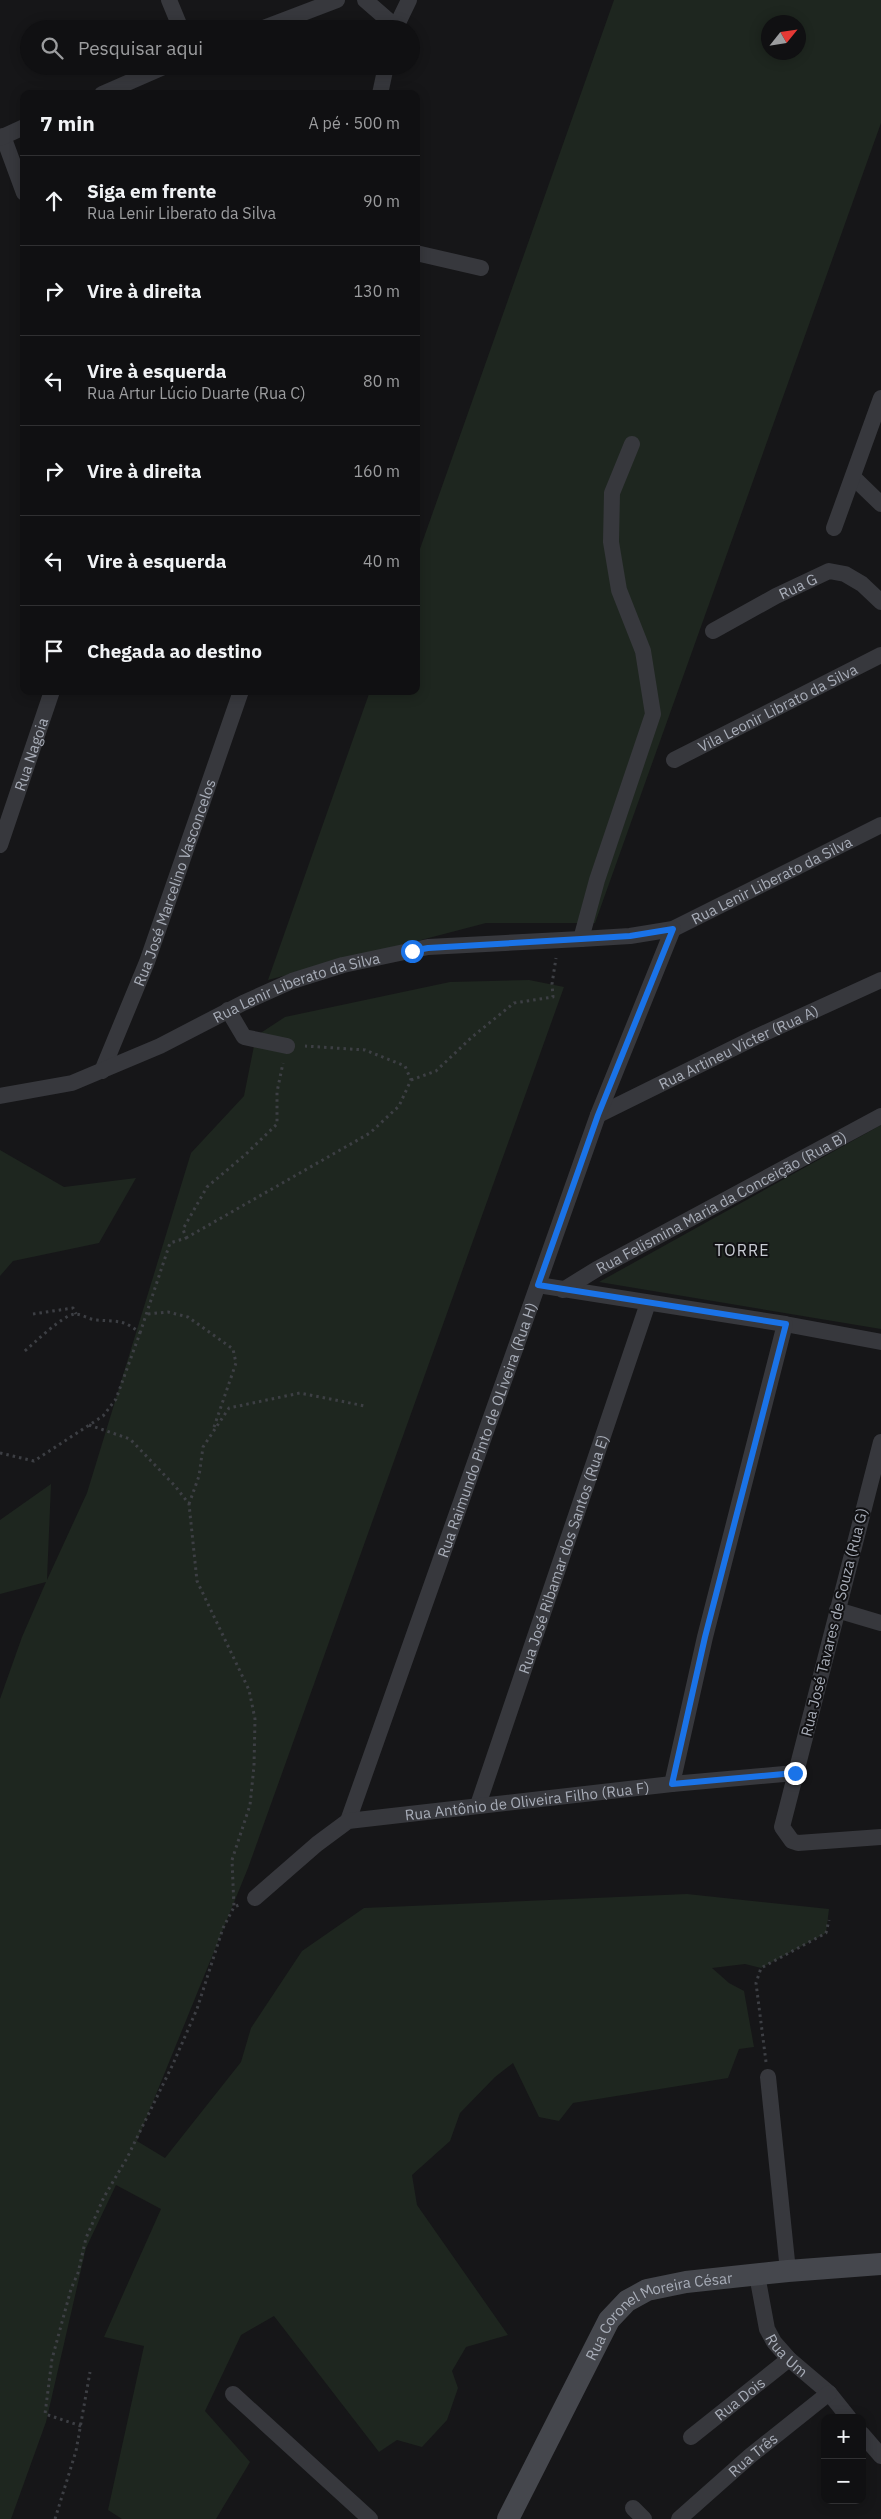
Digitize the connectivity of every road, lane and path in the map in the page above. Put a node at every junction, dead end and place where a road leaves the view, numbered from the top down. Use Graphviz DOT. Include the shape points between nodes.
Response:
graph roads {
  1 [pos="169,0"];
  2 [pos="338,0"];
  3 [pos="365,0"];
  4 [pos="409,0"];
  5 [pos="177,20"];
  6 [pos="285,20"];
  7 [pos="387,20"];
  8 [pos="400,20"];
  9 [pos="145,75"];
  10 [pos="384,75"];
  11 [pos="111,90"];
  12 [pos="381,90"];
  13 [pos="20,129"];
  14 [pos="2,137"];
  15 [pos="20,183"];
  16 [pos="420,254"];
  17 [pos="481,268"];
  18 [pos="881,398"];
  19 [pos="632,444"];
  20 [pos="853,477"];
  21 [pos="881,504"];
  22 [pos="834,528"];
  23 [pos="881,602"];
  24 [pos="713,631"];
  25 [pos="881,655"];
  26 [pos="51,695"];
  27 [pos="240,695"];
  28 [pos="674,760"];
  29 [pos="881,825"];
  30 [pos="0,845"];
  31 [pos="673,929"];
  32 [pos="581,939"];
  33 [pos="558,940"];
  34 [pos="881,980"];
  35 [pos="228,1010"];
  36 [pos="284,1045"];
  37 [pos="102,1071"];
  38 [pos="411,1080"];
  39 [pos="0,1096"];
  40 [pos="598,1115"];
  41 [pos="881,1116"];
  42 [pos="186,1238"];
  43 [pos="538,1285"];
  44 [pos="563,1290"];
  45 [pos="648,1303"];
  46 [pos="33,1314"];
  47 [pos="76,1314"];
  48 [pos="148,1314"];
  49 [pos="786,1324"];
  50 [pos="140,1333"];
  51 [pos="881,1342"];
  52 [pos="22,1353"];
  53 [pos="365,1406"];
  54 [pos="89,1425"];
  55 [pos="213,1432"];
  56 [pos="881,1442"];
  57 [pos="0,1454"];
  58 [pos="189,1504"];
  59 [pos="837,1610"];
  60 [pos="881,1623"];
  61 [pos="795,1773"];
  62 [pos="672,1784"];
  63 [pos="478,1805"];
  64 [pos="348,1821"];
  65 [pos="881,1837"];
  66 [pos="255,1898"];
  67 [pos="234,1907"];
  68 [pos="829,1920"];
  69 [pos="768,2077"];
  70 [pos="881,2264"];
  71 [pos="788,2271"];
  72 [pos="757,2275"];
  73 [pos="789,2359"];
  74 [pos="90,2372"];
  75 [pos="829,2393"];
  76 [pos="234,2394"];
  77 [pos="846,2414"];
  78 [pos="81,2426"];
  79 [pos="692,2437"];
  80 [pos="866,2439"];
  81 [pos="881,2456"];
  82 [pos="55,2519"];
  83 [pos="370,2519"];
  84 [pos="508,2519"];
  85 [pos="680,2519"];
  1 -- 5 [label="street"];
  2 -- 6 [label="street"];
  3 -- 7 [label="street"];
  4 -- 8 [label="street"];
  9 -- 11 [label="street"];
  10 -- 12 [label="street"];
  13 -- 14 [label="street"];
  14 -- 15 [label="street"];
  16 -- 17 [label="street"];
  18 -- 20 [label="street"];
  19 -- 32 [label="street" via="612,493 612,542 619,590 643,651 654,714 597,880"];
  20 -- 21 [label="street"];
  20 -- 22 [label="street"];
  23 -- 24 [label="street, Rua G" via="862,584 845,574 829,571"];
  25 -- 28 [label="street, Vila Leonir Librato da Silva"];
  26 -- 30 [label="street, Rua Nagoia"];
  27 -- 37 [label="street, Rua José Marcelino Vasconcelos" via="147,962"];
  29 -- 31 [label="street, Rua Lenir Liberato da Silva"];
  31 -- 32 [label="street, Rua Lenir Liberato da Silva"];
  31 -- 40 [label="street, Rua Raimundo Pinto de OLiveira (Rua H)"];
  32 -- 33 [label="street, Rua Lenir Liberato da Silva"];
  33 -- 35 [label="street, Rua Lenir Liberato da Silva" via="419,949 344,965 292,981"];
  33 -- 38 [label="path" via="553,997 514,1003 436,1071"];
  34 -- 40 [label="street, Rua Artineu Victer (Rua A)"];
  35 -- 36 [label="street" via="244,1037"];
  35 -- 37 [label="street, Rua Lenir Liberato da Silva" via="160,1046"];
  36 -- 38 [label="path" via="365,1050 406,1066"];
  36 -- 42 [label="path" via="276,1124 207,1188 183,1229"];
  37 -- 39 [label="street, Rua Lenir Liberato da Silva" via="63,1085"];
  38 -- 42 [label="path" via="399,1106 370,1134"];
  40 -- 43 [label="street, Rua Raimundo Pinto de OLiveira (Rua H)"];
  41 -- 44 [label="street, Rua Felismina Maria da Conceição (Rua B)" via="597,1268"];
  42 -- 48 [label="path" via="170,1243"];
  43 -- 44 [label="street"];
  43 -- 64 [label="street, Rua Raimundo Pinto de OLiveira (Rua H)"];
  44 -- 45 [label="street"];
  45 -- 49 [label="street"];
  45 -- 63 [label="street, Rua José Ribamar dos Santos (Rua E)"];
  46 -- 47 [label="path" via="73,1308"];
  47 -- 50 [label="path" via="95,1320 116,1320 129,1324"];
  47 -- 52 [label="path" via="65,1317"];
  48 -- 50 [label="path"];
  48 -- 55 [label="path" via="168,1312 188,1317 233,1349 236,1363"];
  49 -- 51 [label="street"];
  49 -- 62 [label="street" via="705,1637"];
  50 -- 54 [label="path" via="116,1399 102,1416"];
  53 -- 55 [label="path" via="300,1393 229,1408"];
  54 -- 57 [label="path" via="34,1461"];
  54 -- 58 [label="path" via="130,1439"];
  55 -- 58 [label="path" via="203,1447 199,1476"];
  56 -- 59 [label="street, Rua José Tavares de Souza (Rua G)"];
  58 -- 67 [label="path" via="197,1581 249,1690 254,1719 250,1805 232,1860"];
  59 -- 60 [label="street"];
  59 -- 61 [label="street, Rua José Tavares de Souza (Rua G)"];
  61 -- 62 [label="street, Rua Antônio de Oliveira Filho (Rua F)"];
  61 -- 65 [label="street, Rua José Tavares de Souza (Rua G)" via="782,1827 792,1841 806,1843"];
  62 -- 63 [label="street, Rua Antônio de Oliveira Filho (Rua F)"];
  63 -- 64 [label="street, Rua Antônio de Oliveira Filho (Rua F)"];
  64 -- 66 [label="street"];
  66 -- 67 [label="path"];
  67 -- 78 [label="path" via="223,1928 197,2009 173,2064 86,2238 52,2359 45,2414"];
  68 -- 69 [label="path" via="826,1933 761,1968 756,1984"];
  69 -- 71 [label="street"];
  70 -- 71 [label="street, Rua Coronel Moreira César"];
  71 -- 72 [label="street, Rua Coronel Moreira César"];
  72 -- 73 [label="street, Rua Um" via="767,2329"];
  72 -- 84 [label="street, Rua Coronel Moreira César" via="686,2282 647,2290 628,2301 609,2320"];
  73 -- 75 [label="street, Rua Um"];
  73 -- 79 [label="street, Rua Dois"];
  74 -- 78 [label="path"];
  75 -- 77 [label="street, Rua Um"];
  75 -- 85 [label="street, Rua Três" via="750,2456"];
  76 -- 83 [label="street"];
  78 -- 82 [label="path"];
  80 -- 81 [label="street"];
}
